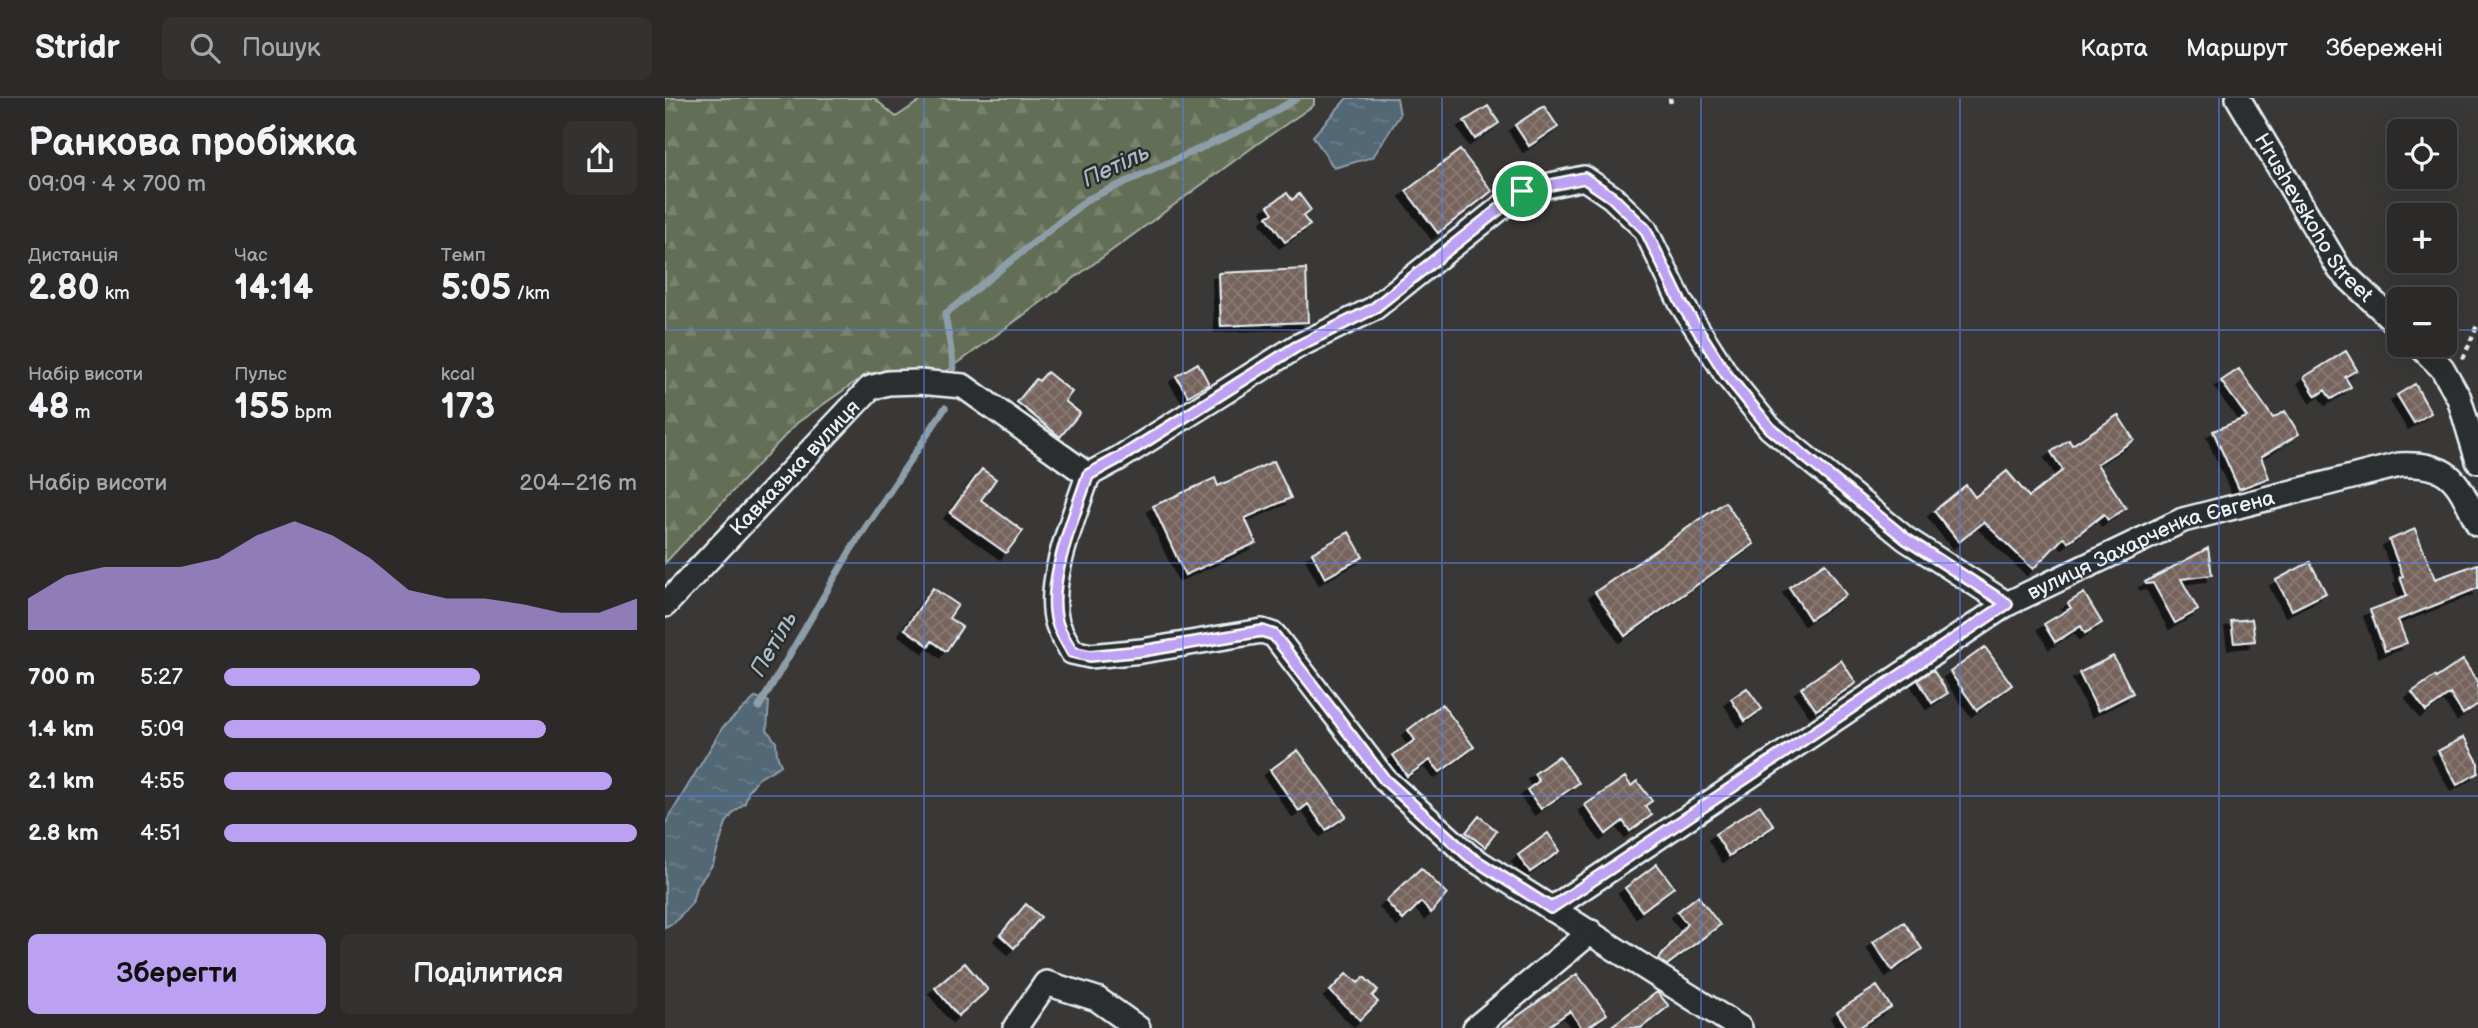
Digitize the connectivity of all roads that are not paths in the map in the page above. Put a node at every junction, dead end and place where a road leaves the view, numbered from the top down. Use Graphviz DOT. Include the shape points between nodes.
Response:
graph roads {
  1 [pos="2238,98"];
  2 [pos="2387,315"];
  3 [pos="2431,357"];
  4 [pos="2478,460"];
  5 [pos="1088,475"];
  6 [pos="2478,524"];
  7 [pos="2007,604"];
  8 [pos="665,605"];
  9 [pos="1551,908"];
  10 [pos="1591,932"];
  11 [pos="1015,1028"];
  12 [pos="1138,1028"];
  13 [pos="1475,1028"];
  14 [pos="1740,1028"];
  1 -- 2 [label="street, Hrushevskoho Street" via="2340,270"];
  3 -- 4 [label="street" via="2459,398"];
  5 -- 7 [label="street" via="1296,347 1373,309 1522,191 1584,178 1645,229 1681,303 1726,374 1770,428 1906,539"];
  5 -- 8 [label="street, Кавказька вулиця" via="963,386 909,382 870,388"];
  5 -- 9 [label="street" via="1057,572 1057,621 1072,652 1090,656 1262,631 1274,635 1385,780 1469,856"];
  6 -- 7 [label="street, вулиця Захарченка Євгена" via="2457,481 2439,470 2399,465 2183,520"];
  7 -- 9 [label="street, вулиця Захарченка Євгена"];
  9 -- 10 [label="street"];
  10 -- 13 [label="street"];
  10 -- 14 [label="street"];
  11 -- 12 [label="street" via="1046,982 1097,999"];
}
